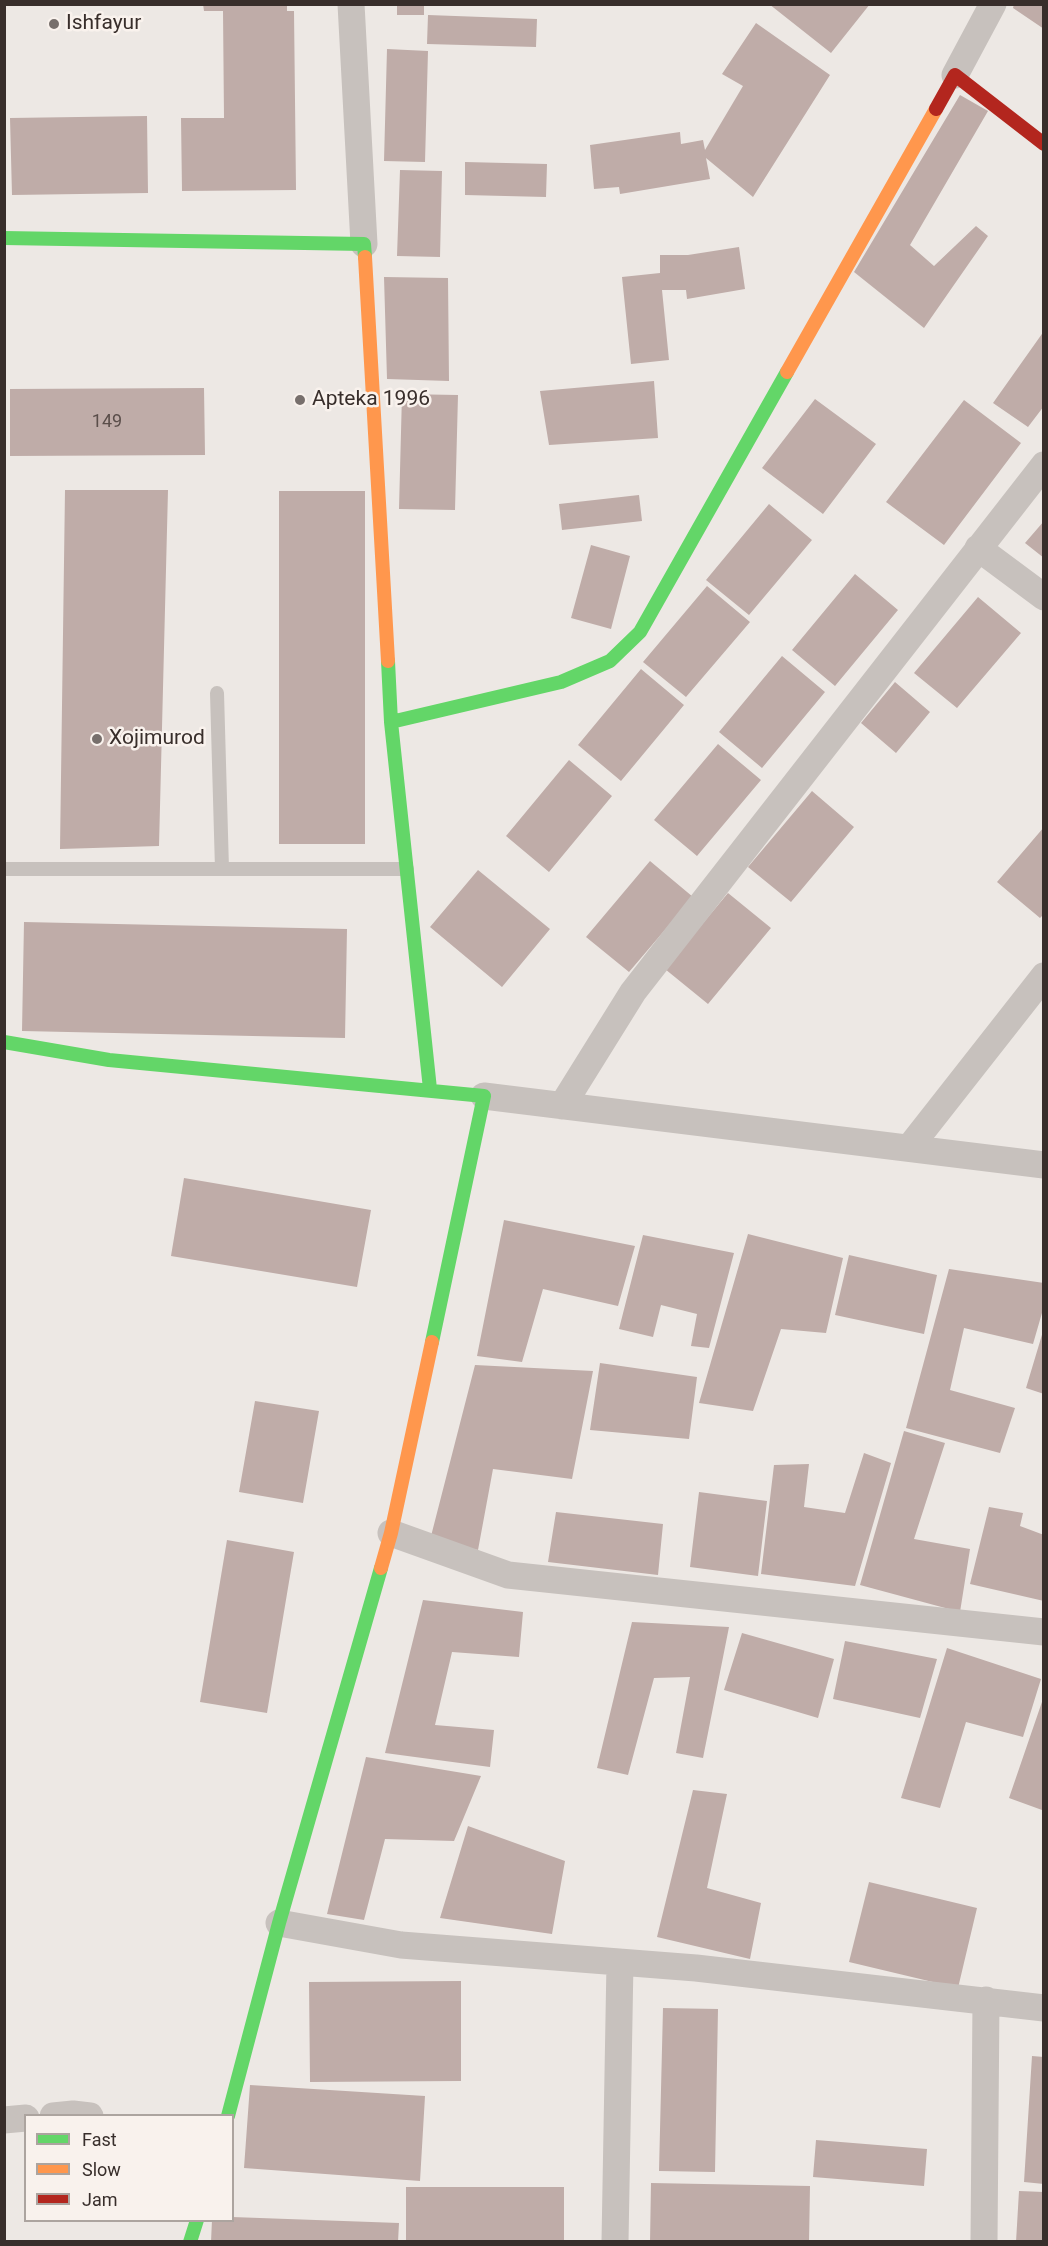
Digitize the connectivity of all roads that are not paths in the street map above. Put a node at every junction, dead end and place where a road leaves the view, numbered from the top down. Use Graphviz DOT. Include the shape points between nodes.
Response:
graph roads {
  1 [pos="351,4"];
  2 [pos="993,4"];
  3 [pos="955,75"];
  4 [pos="1044,144"];
  5 [pos="4,238"];
  6 [pos="364,244"];
  7 [pos="1044,465"];
  8 [pos="978,548"];
  9 [pos="1044,597"];
  10 [pos="218,693"];
  11 [pos="391,722"];
  12 [pos="4,869"];
  13 [pos="222,869"];
  14 [pos="407,869"];
  15 [pos="1044,976"];
  16 [pos="4,1042"];
  17 [pos="430,1089"];
  18 [pos="484,1096"];
  19 [pos="562,1106"];
  20 [pos="909,1148"];
  21 [pos="1044,1165"];
  22 [pos="391,1533"];
  23 [pos="1044,1632"];
  24 [pos="279,1923"];
  25 [pos="620,1962"];
  26 [pos="986,2000"];
  27 [pos="1044,2008"];
  28 [pos="228,2114"];
  29 [pos="24,2118"];
  30 [pos="4,2120"];
  31 [pos="196,2222"];
  32 [pos="190,2241"];
  33 [pos="615,2241"];
  34 [pos="984,2241"];
  1 -- 6 [label="street"];
  2 -- 3 [label="street"];
  3 -- 4 [label="street"];
  3 -- 11 [label="street" via="640,632 610,661 561,682"];
  5 -- 6 [label="street"];
  6 -- 11 [label="street"];
  7 -- 8 [label="street"];
  8 -- 9 [label="street"];
  8 -- 19 [label="street" via="633,992"];
  10 -- 13 [label="lane"];
  11 -- 14 [label="street"];
  12 -- 13 [label="lane"];
  13 -- 14 [label="lane"];
  14 -- 17 [label="street"];
  15 -- 20 [label="street"];
  16 -- 17 [label="street" via="109,1060"];
  17 -- 18 [label="street"];
  18 -- 19 [label="street"];
  18 -- 22 [label="street"];
  19 -- 20 [label="street"];
  20 -- 21 [label="street"];
  22 -- 23 [label="street" via="508,1575"];
  22 -- 24 [label="street"];
  24 -- 25 [label="street" via="401,1945"];
  24 -- 28 [label="street"];
  25 -- 26 [label="street"];
  25 -- 33 [label="street"];
  26 -- 27 [label="street"];
  26 -- 34 [label="street"];
  29 -- 30 [label="street"];
  31 -- 32 [label="street"];
}
